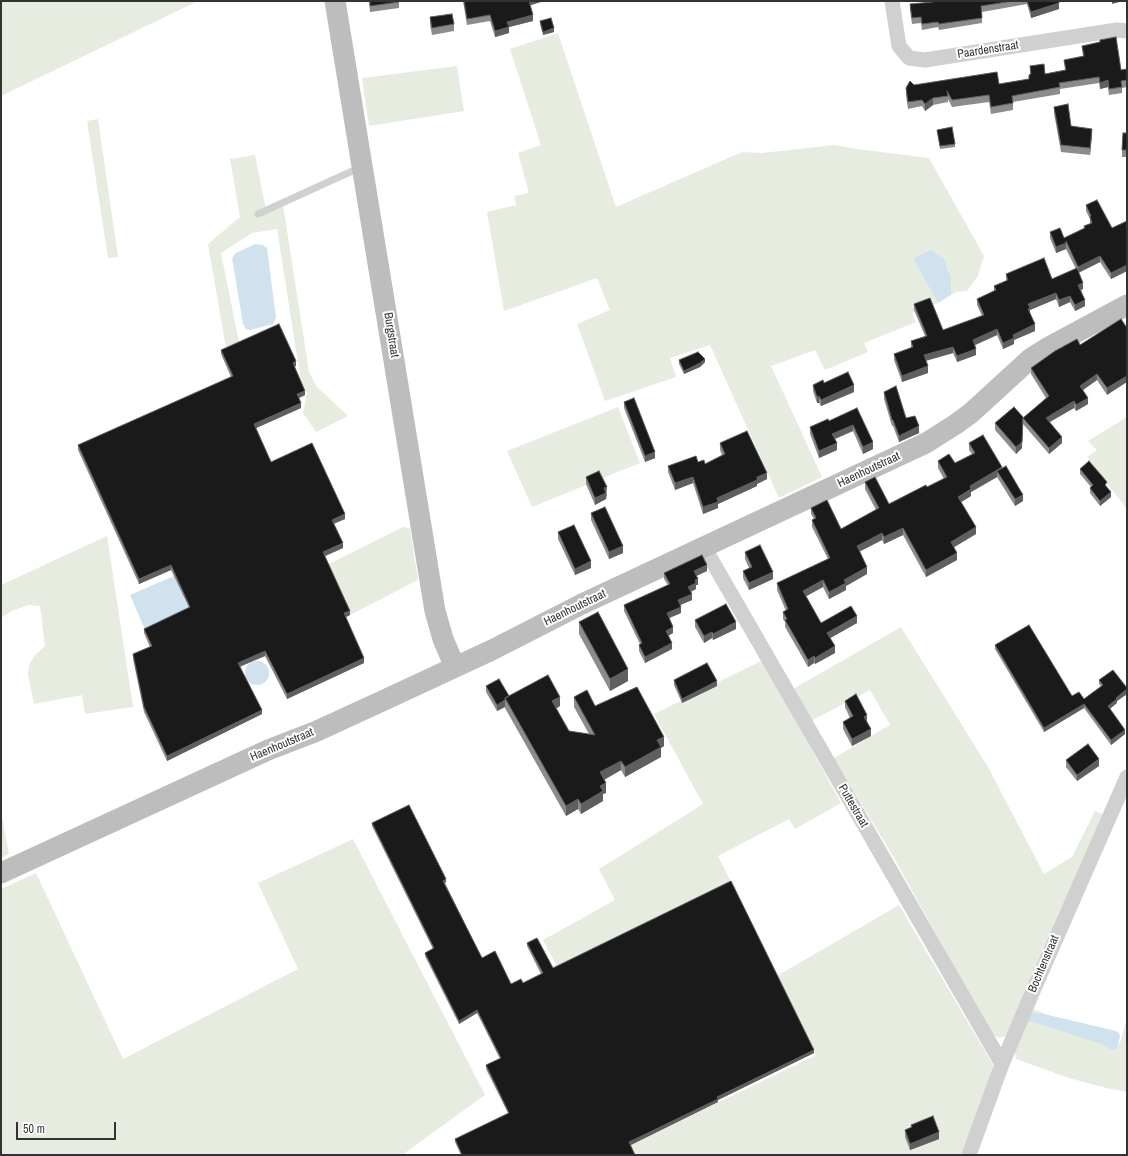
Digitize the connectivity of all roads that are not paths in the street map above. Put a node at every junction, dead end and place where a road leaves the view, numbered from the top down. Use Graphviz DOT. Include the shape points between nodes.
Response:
graph roads {
  1 [pos="336,1"];
  2 [pos="892,1"];
  3 [pos="1127,31"];
  4 [pos="363,166"];
  5 [pos="258,214"];
  6 [pos="1127,305"];
  7 [pos="704,547"];
  8 [pos="455,667"];
  9 [pos="1127,777"];
  10 [pos="1,873"];
  11 [pos="1002,1064"];
  12 [pos="969,1155"];
  1 -- 4 [label="street, Burgstraat"];
  2 -- 3 [label="street, Paardenstraat" via="899,46 909,58 925,60 1117,30"];
  4 -- 5 [label="lane"];
  4 -- 8 [label="street, Burgstraat" via="435,611"];
  6 -- 7 [label="street, Haenhoutstraat" via="1030,359 971,413 926,443"];
  7 -- 8 [label="street, Haenhoutstraat"];
  7 -- 11 [label="street, Puttestraat"];
  8 -- 10 [label="street, Haenhoutstraat"];
  9 -- 11 [label="street, Bochtenstraat"];
  11 -- 12 [label="street, Bochtenstraat"];
}
